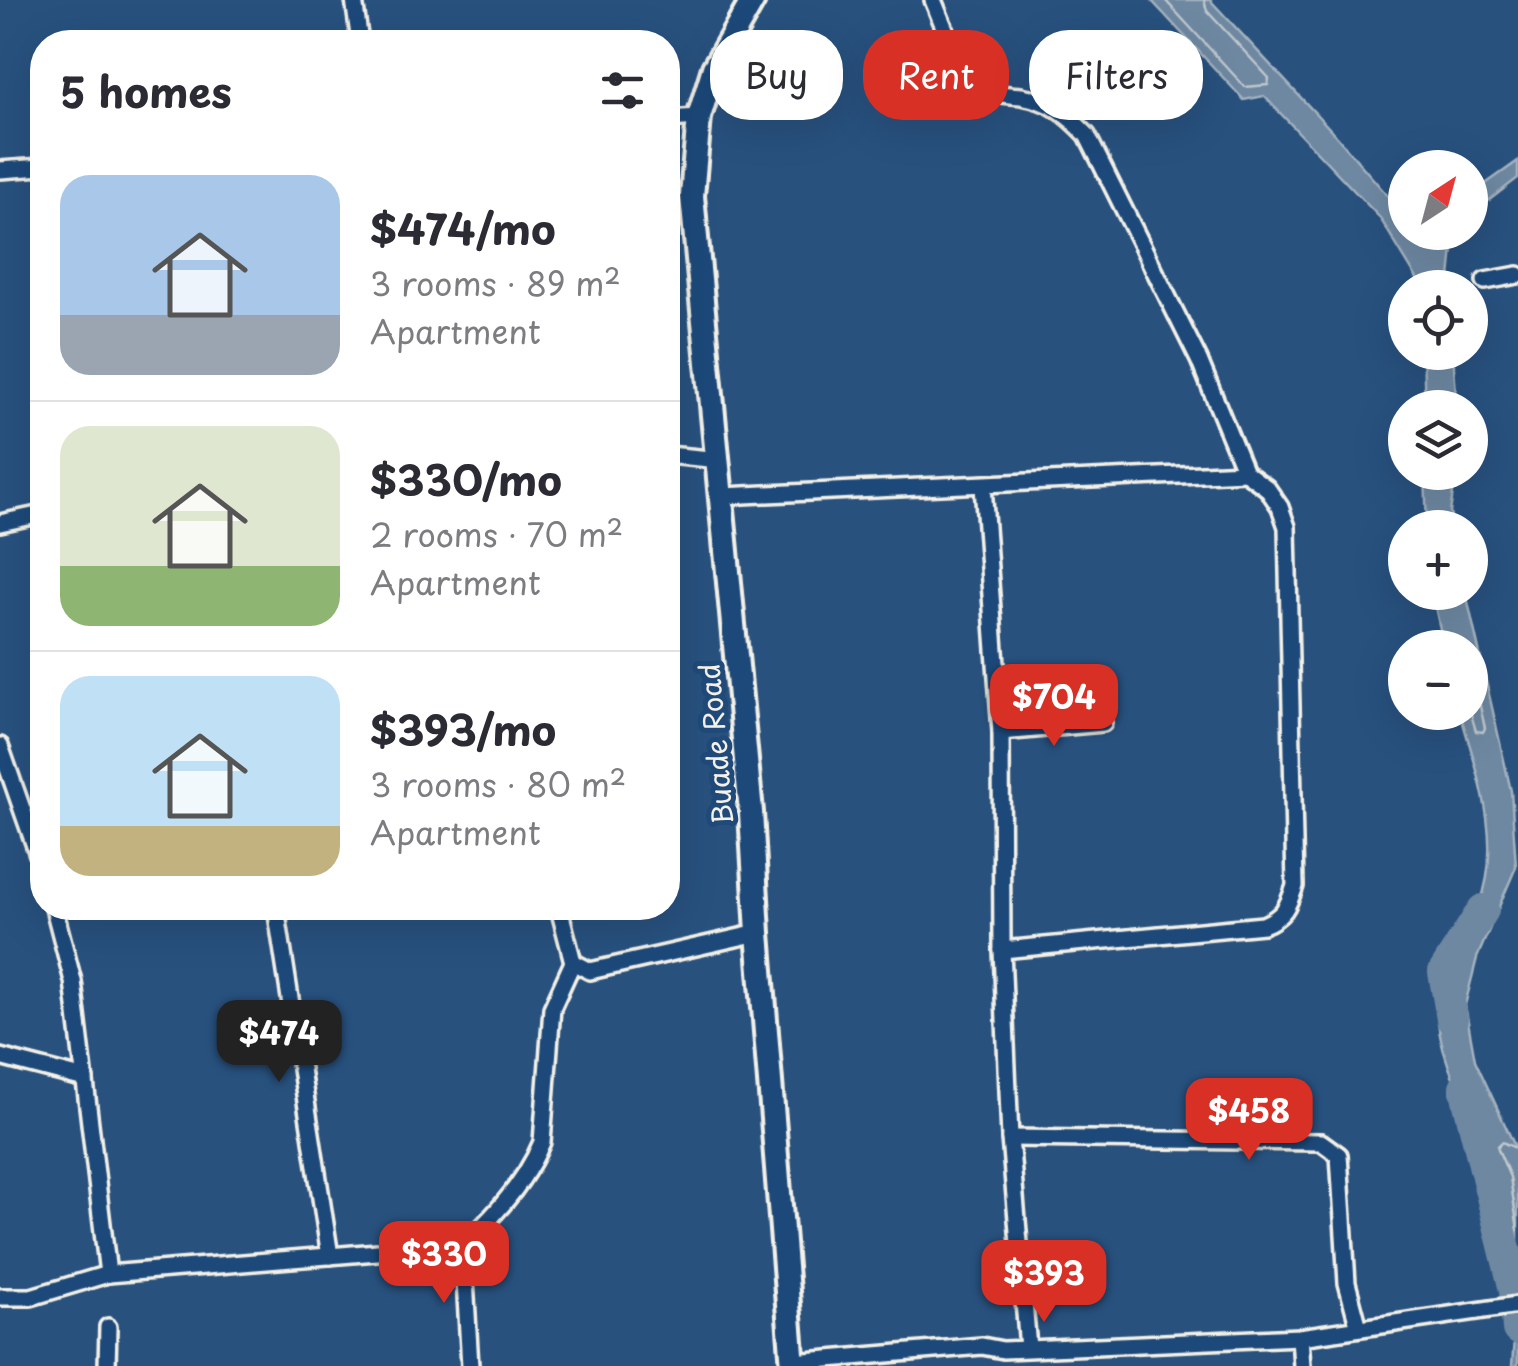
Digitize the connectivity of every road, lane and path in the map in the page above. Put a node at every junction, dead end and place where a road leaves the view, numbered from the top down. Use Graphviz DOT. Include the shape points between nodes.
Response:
graph roads {
  1 [pos="354,0"];
  2 [pos="753,0"];
  3 [pos="932,0"];
  4 [pos="358,30"];
  5 [pos="698,118"];
  6 [pos="680,119"];
  7 [pos="30,168"];
  8 [pos="0,170"];
  9 [pos="1518,275"];
  10 [pos="1488,281"];
  11 [pos="680,456"];
  12 [pos="720,460"];
  13 [pos="1245,472"];
  14 [pos="984,486"];
  15 [pos="723,496"];
  16 [pos="30,517"];
  17 [pos="0,523"];
  18 [pos="1102,722"];
  19 [pos="1001,732"];
  20 [pos="0,746"];
  21 [pos="30,832"];
  22 [pos="57,920"];
  23 [pos="278,920"];
  24 [pos="562,920"];
  25 [pos="758,933"];
  26 [pos="1002,950"];
  27 [pos="573,962"];
  28 [pos="0,1058"];
  29 [pos="85,1078"];
  30 [pos="1010,1138"];
  31 [pos="464,1244"];
  32 [pos="330,1256"];
  33 [pos="108,1274"];
  34 [pos="0,1297"];
  35 [pos="1512,1305"];
  36 [pos="108,1327"];
  37 [pos="1360,1328"];
  38 [pos="1300,1337"];
  39 [pos="1028,1348"];
  40 [pos="793,1364"];
  41 [pos="107,1366"];
  42 [pos="470,1366"];
  43 [pos="1302,1366"];
  1 -- 4 [label="street"];
  2 -- 5 [label="street, Buade Road" via="714,68"];
  3 -- 13 [label="street" via="956,53 989,91 1035,98 1064,111 1087,135 1199,360"];
  5 -- 6 [label="street"];
  5 -- 12 [label="street, Buade Road" via="692,196"];
  7 -- 8 [label="street"];
  9 -- 10 [label="street"];
  11 -- 12 [label="street"];
  12 -- 15 [label="street, Buade Road"];
  13 -- 14 [label="street"];
  13 -- 26 [label="street" via="1267,488 1287,527 1294,886 1286,910 1263,925"];
  14 -- 15 [label="street"];
  14 -- 19 [label="street"];
  15 -- 25 [label="street, Buade Road"];
  16 -- 17 [label="street"];
  18 -- 19 [label="street"];
  19 -- 26 [label="street"];
  20 -- 21 [label="street"];
  22 -- 29 [label="street"];
  23 -- 32 [label="street"];
  24 -- 27 [label="street"];
  25 -- 27 [label="street" via="590,972"];
  25 -- 40 [label="street, Buade Road"];
  26 -- 30 [label="street"];
  27 -- 31 [label="street" via="552,1008 542,1142 502,1204"];
  28 -- 29 [label="street"];
  29 -- 33 [label="street"];
  30 -- 37 [label="street" via="1332,1147 1340,1155 1346,1283"];
  30 -- 39 [label="street"];
  31 -- 32 [label="street"];
  31 -- 42 [label="street"];
  32 -- 33 [label="street"];
  33 -- 34 [label="street" via="31,1296"];
  35 -- 37 [label="street"];
  36 -- 41 [label="street"];
  37 -- 38 [label="street"];
  38 -- 39 [label="street"];
  38 -- 43 [label="street"];
  39 -- 40 [label="street" via="964,1347"];
}
